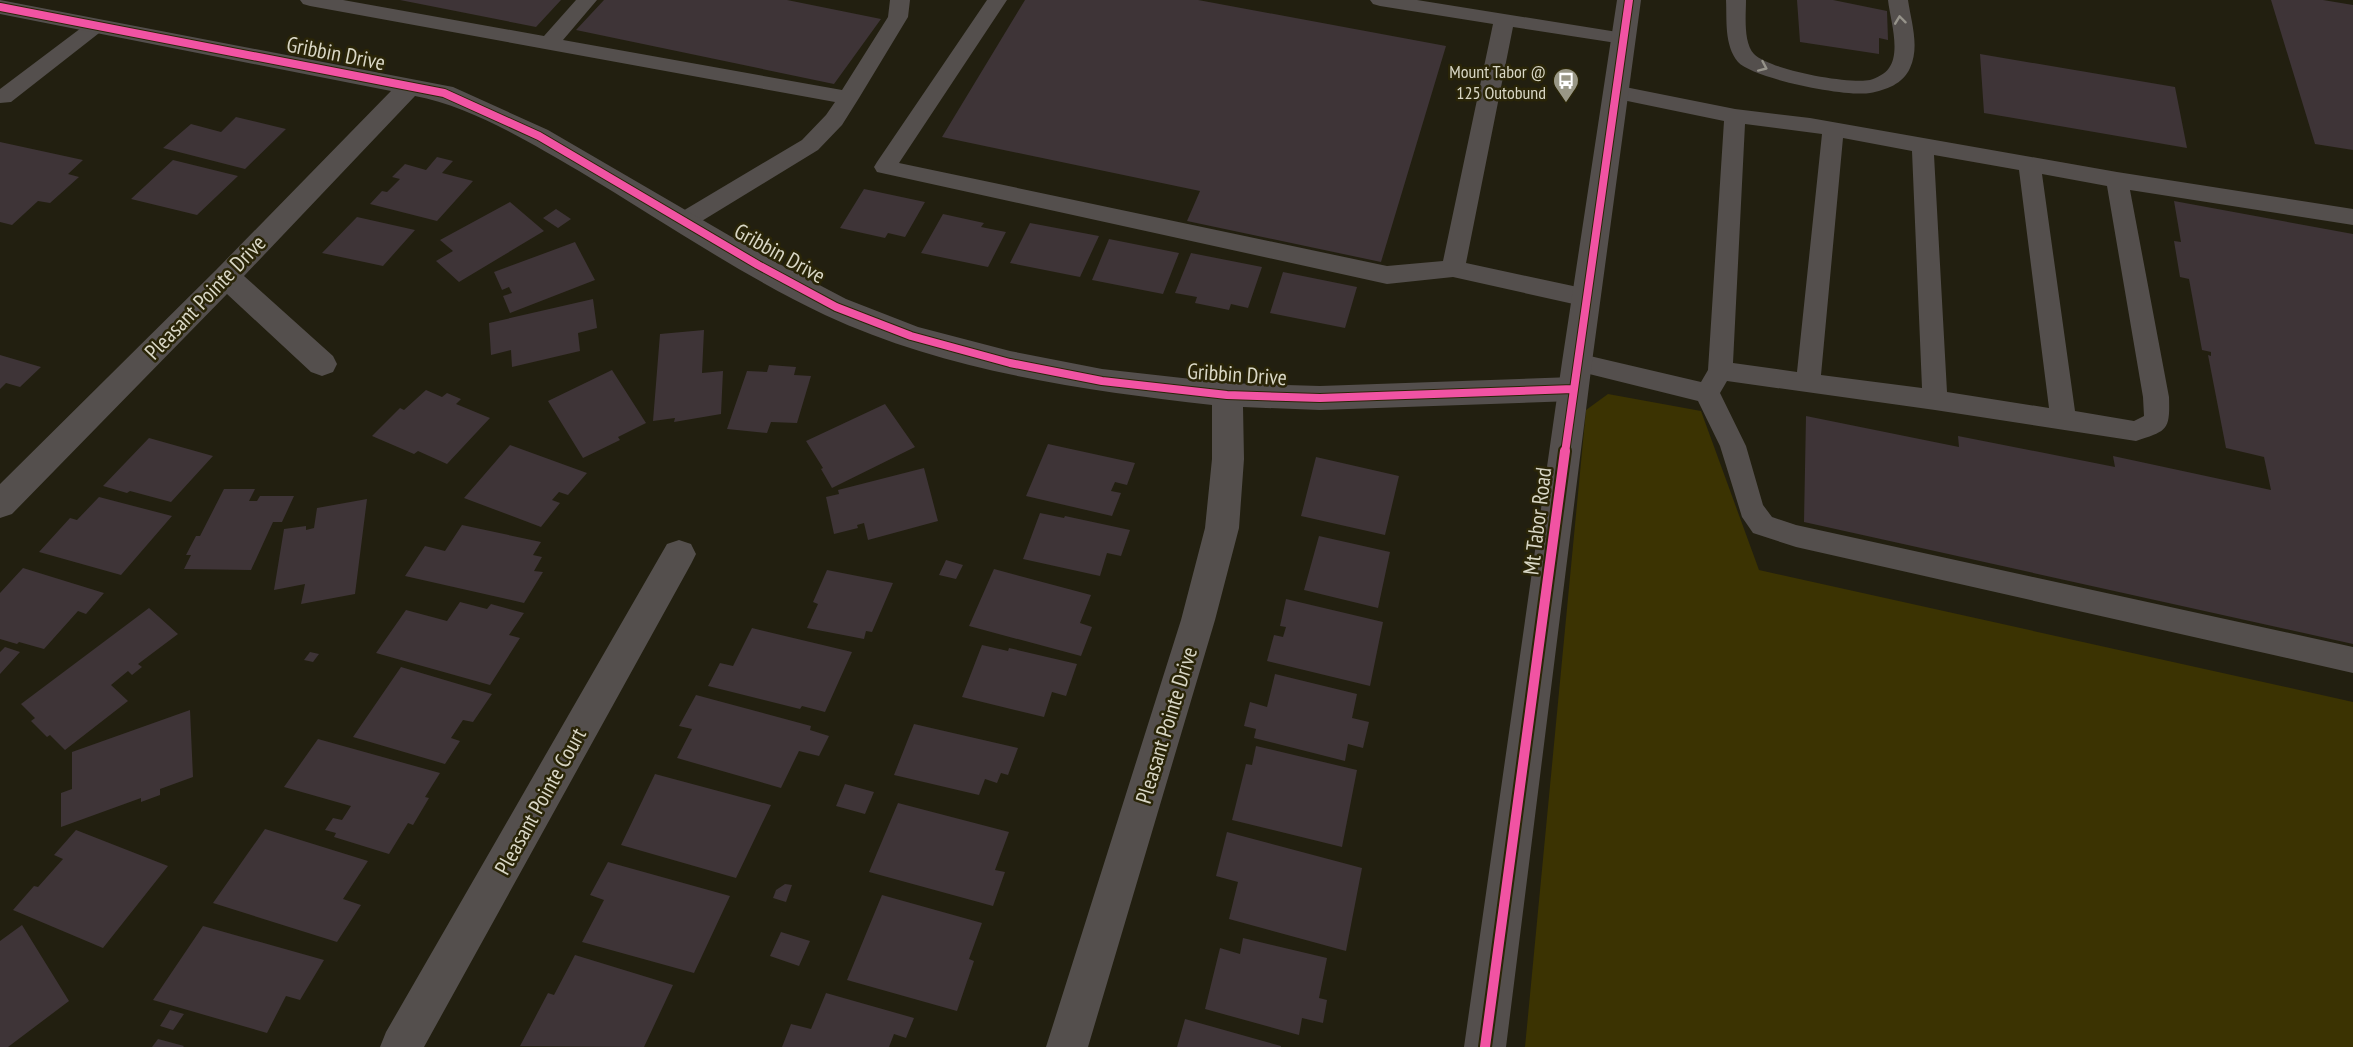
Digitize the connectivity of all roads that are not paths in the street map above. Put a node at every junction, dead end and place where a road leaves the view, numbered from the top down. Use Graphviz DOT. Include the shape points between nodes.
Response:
graph roads {
  1 [pos="310,0"];
  2 [pos="587,0"];
  3 [pos="900,0"];
  4 [pos="997,0"];
  5 [pos="1380,0"];
  6 [pos="1629,0"];
  7 [pos="1736,0"];
  8 [pos="1898,0"];
  9 [pos="0,7"];
  10 [pos="1504,20"];
  11 [pos="96,26"];
  12 [pos="1623,38"];
  13 [pos="548,44"];
  14 [pos="409,87"];
  15 [pos="1616,92"];
  16 [pos="0,96"];
  17 [pos="848,98"];
  18 [pos="1735,116"];
  19 [pos="1833,129"];
  20 [pos="1923,146"];
  21 [pos="2029,163"];
  22 [pos="2117,180"];
  23 [pos="2353,217"];
  24 [pos="684,221"];
  25 [pos="1454,269"];
  26 [pos="226,277"];
  27 [pos="1587,298"];
  28 [pos="322,364"];
  29 [pos="1575,375"];
  30 [pos="1714,382"];
  31 [pos="1808,383"];
  32 [pos="1227,395"];
  33 [pos="1935,400"];
  34 [pos="2063,420"];
  35 [pos="0,505"];
  36 [pos="679,554"];
  37 [pos="2353,660"];
  38 [pos="401,1047"];
  39 [pos="1067,1047"];
  40 [pos="1485,1047"];
  1 -- 13 [label="lane"];
  2 -- 13 [label="lane"];
  3 -- 17 [label="lane" via="898,17"];
  4 -- 25 [label="lane" via="885,167 1387,275"];
  5 -- 10 [label="lane"];
  6 -- 12 [label="street, Mt Tabor Road"];
  7 -- 8 [label="lane, one-way" via="1739,42 1746,58 1763,69 1799,78 1865,87 1885,83 1900,70 1904,52"];
  9 -- 11 [label="street, Gribbin Drive"];
  10 -- 12 [label="lane"];
  10 -- 25 [label="lane"];
  11 -- 14 [label="street, Gribbin Drive"];
  11 -- 16 [label="lane" via="4,97"];
  12 -- 15 [label="street, Mt Tabor Road"];
  13 -- 17 [label="lane"];
  14 -- 24 [label="street, Gribbin Drive" via="444,93 529,132"];
  14 -- 26 [label="street, Pleasant Pointe Drive"];
  15 -- 18 [label="lane"];
  15 -- 27 [label="street, Mt Tabor Road"];
  17 -- 24 [label="lane" via="810,145"];
  18 -- 19 [label="lane"];
  18 -- 30 [label="lane"];
  19 -- 20 [label="lane"];
  19 -- 31 [label="lane"];
  20 -- 21 [label="lane"];
  20 -- 33 [label="lane"];
  21 -- 22 [label="lane"];
  21 -- 34 [label="lane"];
  22 -- 23 [label="lane"];
  22 -- 34 [label="lane" via="2139,294 2157,421 2136,431"];
  24 -- 32 [label="street, Gribbin Drive" via="836,307 911,336 1010,363 1102,381"];
  25 -- 27 [label="lane"];
  26 -- 28 [label="street"];
  26 -- 35 [label="street, Pleasant Pointe Drive"];
  27 -- 29 [label="street, Mt Tabor Road"];
  29 -- 30 [label="lane"];
  29 -- 32 [label="street, Gribbin Drive" via="1320,398"];
  29 -- 40 [label="street, Mt Tabor Road"];
  30 -- 31 [label="lane"];
  30 -- 37 [label="lane" via="1751,509 1763,525 1796,536"];
  31 -- 33 [label="lane"];
  32 -- 39 [label="street, Pleasant Pointe Drive" via="1228,459 1222,528 1198,620"];
  33 -- 34 [label="lane"];
  36 -- 38 [label="street, Pleasant Pointe Court"];
}
